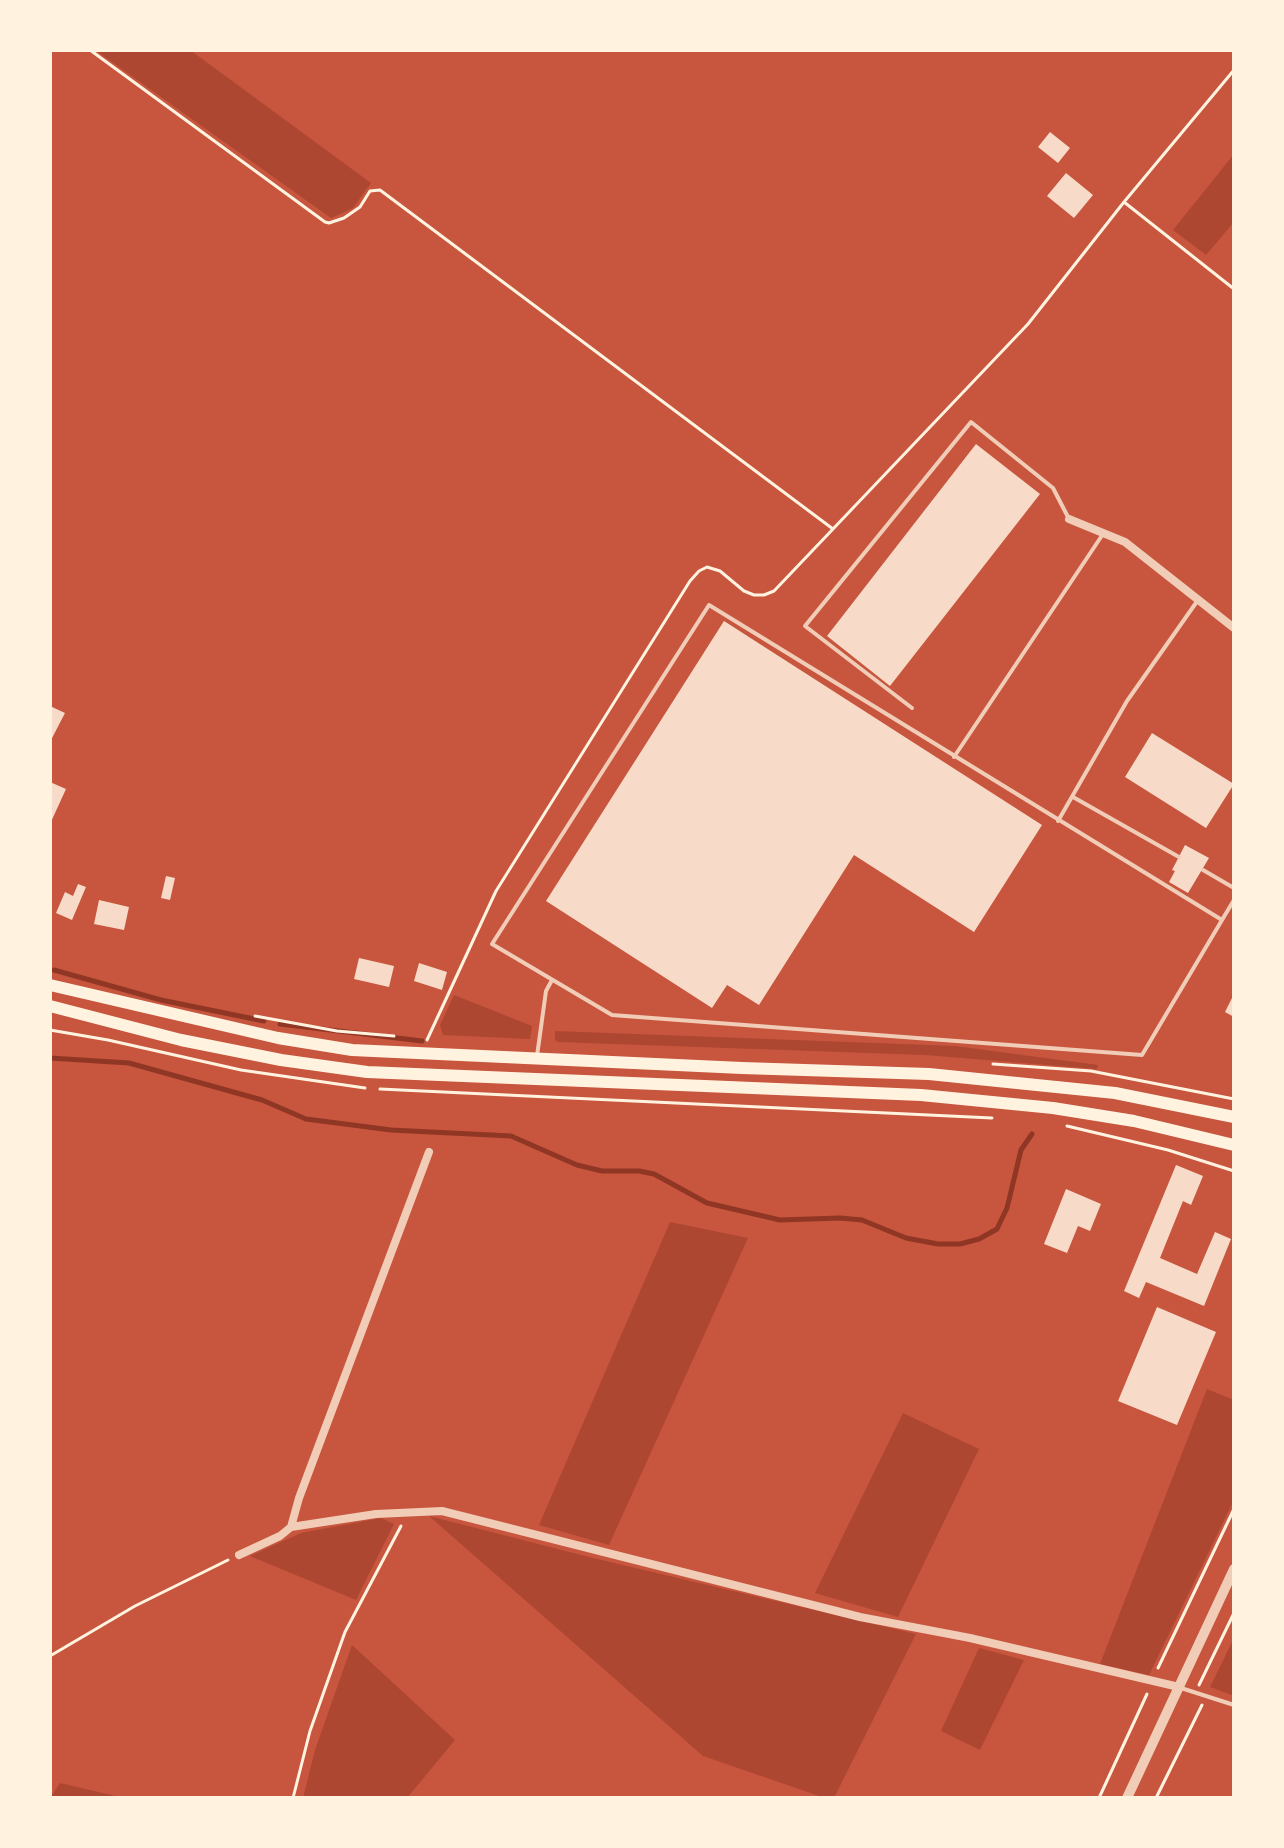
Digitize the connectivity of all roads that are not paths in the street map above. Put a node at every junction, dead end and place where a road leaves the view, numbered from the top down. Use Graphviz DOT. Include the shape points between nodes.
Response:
graph roads {
  1 [pos="1069,519"];
  2 [pos="1105,532"];
  3 [pos="1198,600"];
  4 [pos="1234,628"];
  5 [pos="912,708"];
  6 [pos="954,757"];
  7 [pos="1073,797"];
  8 [pos="1058,821"];
  9 [pos="1179,857"];
  10 [pos="1203,870"];
  11 [pos="1234,888"];
  12 [pos="1234,900"];
  13 [pos="1222,920"];
  14 [pos="552,980"];
  15 [pos="50,985"];
  16 [pos="50,1006"];
  17 [pos="537,1059"];
  18 [pos="1234,1117"];
  19 [pos="1234,1145"];
  20 [pos="429,1152"];
  21 [pos="291,1527"];
  22 [pos="239,1555"];
  23 [pos="1234,1569"];
  24 [pos="1179,1687"];
  25 [pos="1234,1705"];
  26 [pos="1127,1798"];
  1 -- 2 [label="street"];
  1 -- 5 [label="lane" via="1053,488 971,422 805,626"];
  2 -- 3 [label="street"];
  2 -- 6 [label="lane"];
  3 -- 4 [label="street"];
  3 -- 7 [label="lane" via="1127,701"];
  6 -- 8 [label="lane"];
  6 -- 14 [label="lane" via="709,605 492,944"];
  7 -- 8 [label="lane"];
  7 -- 9 [label="lane"];
  8 -- 13 [label="lane"];
  10 -- 11 [label="lane"];
  12 -- 13 [label="lane"];
  13 -- 14 [label="lane" via="1142,1055 612,1015"];
  14 -- 17 [label="lane"];
  15 -- 17 [label="main road" via="352,1050"];
  16 -- 19 [label="main road" via="181,1040 367,1072 921,1095 1053,1108"];
  17 -- 18 [label="main road" via="929,1074 1115,1093"];
  20 -- 21 [label="street"];
  21 -- 22 [label="street"];
  21 -- 24 [label="street" via="442,1511 860,1617"];
  23 -- 24 [label="street"];
  24 -- 25 [label="lane"];
  24 -- 26 [label="street"];
}
